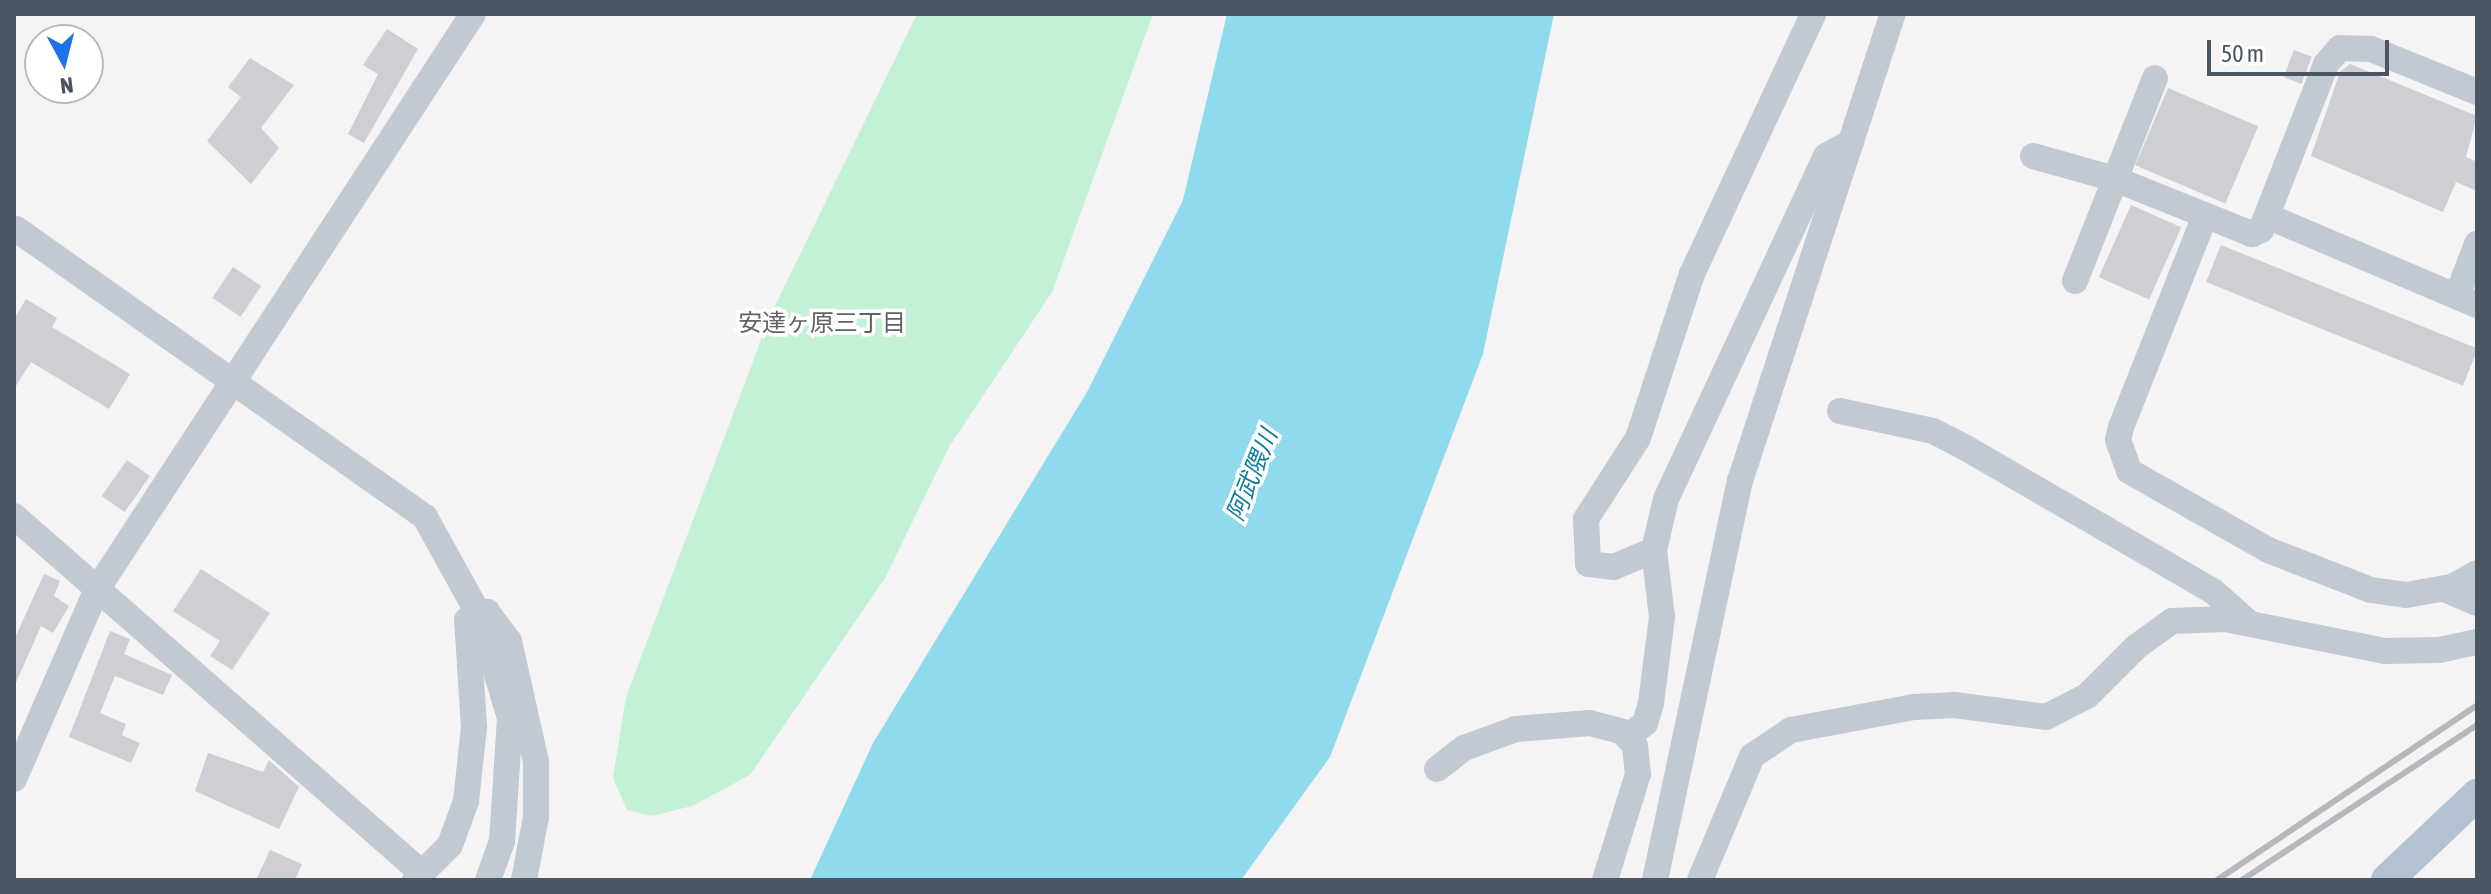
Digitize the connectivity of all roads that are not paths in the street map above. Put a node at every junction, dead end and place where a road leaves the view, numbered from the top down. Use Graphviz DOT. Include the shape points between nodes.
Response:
graph roads {
  1 [pos="473,14"];
  2 [pos="1813,14"];
  3 [pos="1893,14"];
  4 [pos="2155,78"];
  5 [pos="2477,92"];
  6 [pos="1851,142"];
  7 [pos="2033,156"];
  8 [pos="2115,179"];
  9 [pos="2205,216"];
  10 [pos="2267,216"];
  11 [pos="16,229"];
  12 [pos="2477,244"];
  13 [pos="2075,281"];
  14 [pos="2467,301"];
  15 [pos="232,387"];
  16 [pos="1840,411"];
  17 [pos="14,516"];
  18 [pos="1654,550"];
  19 [pos="2477,573"];
  20 [pos="2444,589"];
  21 [pos="96,591"];
  22 [pos="2477,603"];
  23 [pos="479,615"];
  24 [pos="2249,623"];
  25 [pos="2477,642"];
  26 [pos="1629,736"];
  27 [pos="1437,769"];
  28 [pos="14,779"];
  29 [pos="2477,795"];
  30 [pos="418,876"];
  31 [pos="488,880"];
  32 [pos="524,880"];
  33 [pos="1605,880"];
  34 [pos="1655,880"];
  35 [pos="1700,880"];
  36 [pos="2387,880"];
  1 -- 15 [label="street"];
  2 -- 18 [label="street" via="1692,274 1638,438 1586,519 1588,564 1614,567"];
  3 -- 6 [label="street"];
  4 -- 8 [label="street"];
  5 -- 10 [label="street" via="2371,49 2340,48 2326,64"];
  6 -- 18 [label="street" via="1826,156 1802,204 1666,499"];
  6 -- 34 [label="street" via="1740,481"];
  7 -- 8 [label="street"];
  8 -- 9 [label="street"];
  8 -- 13 [label="street"];
  9 -- 10 [label="street" via="2252,234"];
  9 -- 20 [label="street" via="2121,427 2118,440 2129,471 2268,550 2371,590 2406,595"];
  10 -- 14 [label="street"];
  11 -- 15 [label="street"];
  12 -- 14 [label="street"];
  15 -- 21 [label="street"];
  15 -- 23 [label="street" via="425,517"];
  16 -- 24 [label="street" via="1933,431 1966,448 2214,592"];
  17 -- 21 [label="street"];
  18 -- 26 [label="street" via="1661,631 1645,723"];
  19 -- 20 [label="street"];
  20 -- 22 [label="street"];
  21 -- 28 [label="street"];
  21 -- 30 [label="street"];
  23 -- 30 [label="street" via="467,620 474,727 466,801 450,845"];
  23 -- 31 [label="street" via="510,718 502,841"];
  23 -- 32 [label="street" via="487,612 509,641 525,696 536,817"];
  24 -- 25 [label="street" via="2385,651 2439,650"];
  24 -- 35 [label="street" via="2172,621 2136,647 2087,696 2046,717 1954,705 1914,707 1785,732 1752,756"];
  26 -- 27 [label="street" via="1590,723 1528,726 1494,733"];
  26 -- 33 [label="street" via="1638,774"];
  29 -- 36 [label="main road"];
}
